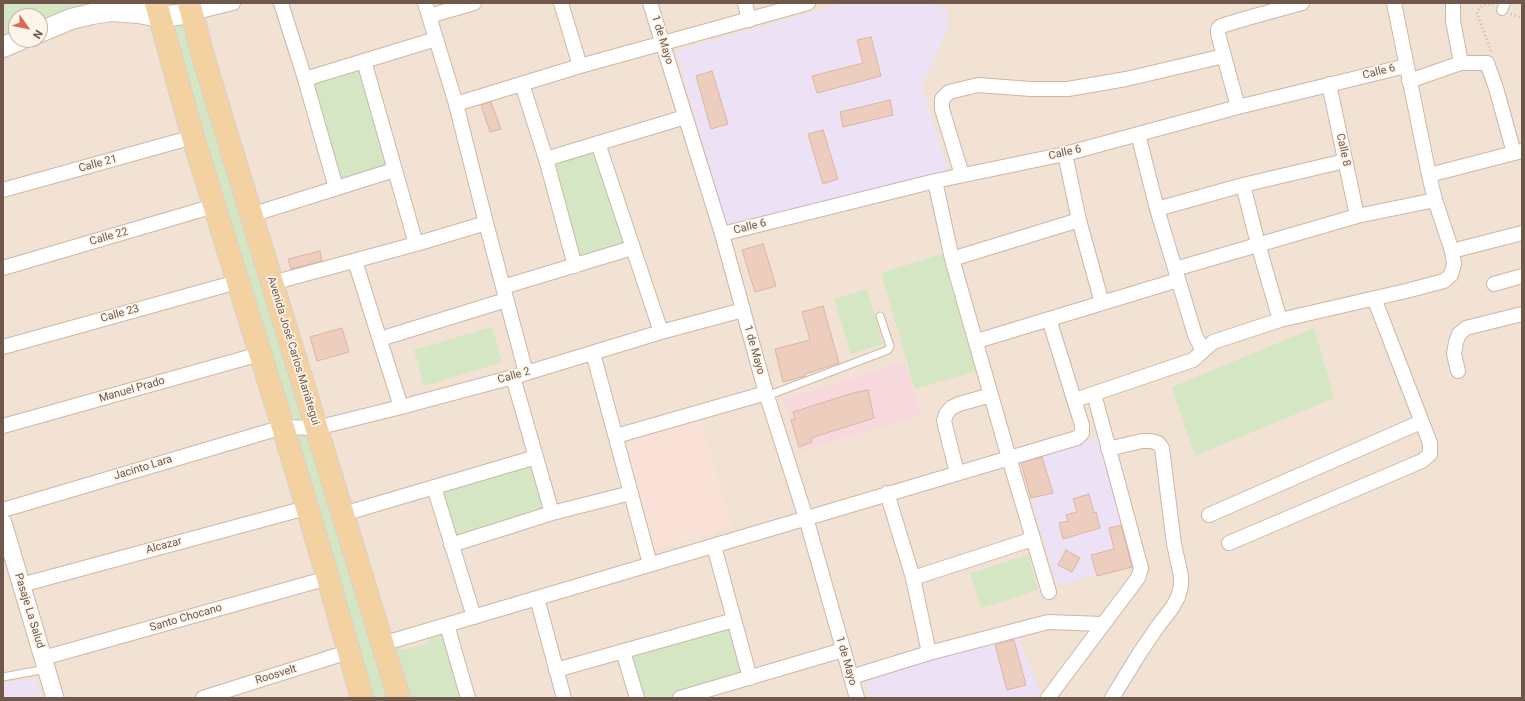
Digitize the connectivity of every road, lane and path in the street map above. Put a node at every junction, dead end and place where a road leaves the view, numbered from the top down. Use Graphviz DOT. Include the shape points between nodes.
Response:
graph roads {
  1 [pos="233,3"];
  2 [pos="281,3"];
  3 [pos="474,3"];
  4 [pos="561,3"];
  5 [pos="650,3"];
  6 [pos="744,3"];
  7 [pos="808,3"];
  8 [pos="1302,3"];
  9 [pos="1394,3"];
  10 [pos="1453,3"];
  11 [pos="1504,6"];
  12 [pos="191,8"];
  13 [pos="427,9"];
  14 [pos="158,10"];
  15 [pos="749,20"];
  16 [pos="48,29"];
  17 [pos="436,39"];
  18 [pos="663,43"];
  19 [pos="1492,55"];
  20 [pos="1224,56"];
  21 [pos="364,60"];
  22 [pos="1461,63"];
  23 [pos="580,66"];
  24 [pos="1406,66"];
  25 [pos="305,79"];
  26 [pos="1409,80"];
  27 [pos="522,84"];
  28 [pos="1329,84"];
  29 [pos="456,104"];
  30 [pos="1238,107"];
  31 [pos="685,116"];
  32 [pos="1138,134"];
  33 [pos="193,137"];
  34 [pos="598,143"];
  35 [pos="1518,152"];
  36 [pos="1065,154"];
  37 [pos="546,159"];
  38 [pos="1346,161"];
  39 [pos="394,170"];
  40 [pos="962,175"];
  41 [pos="1429,175"];
  42 [pos="935,180"];
  43 [pos="1243,185"];
  44 [pos="336,188"];
  45 [pos="3,190"];
  46 [pos="1435,200"];
  47 [pos="214,206"];
  48 [pos="1157,209"];
  49 [pos="251,215"];
  50 [pos="1357,216"];
  51 [pos="1079,220"];
  52 [pos="486,224"];
  53 [pos="1522,233"];
  54 [pos="722,234"];
  55 [pos="416,244"];
  56 [pos="1258,244"];
  57 [pos="632,248"];
  58 [pos="1452,252"];
  59 [pos="952,259"];
  60 [pos="355,261"];
  61 [pos="575,266"];
  62 [pos="3,268"];
  63 [pos="1177,274"];
  64 [pos="1522,276"];
  65 [pos="237,282"];
  66 [pos="272,283"];
  67 [pos="1494,284"];
  68 [pos="505,294"];
  69 [pos="1374,298"];
  70 [pos="1102,303"];
  71 [pos="743,310"];
  72 [pos="1522,314"];
  73 [pos="880,316"];
  74 [pos="1049,319"];
  75 [pos="1280,320"];
  76 [pos="661,332"];
  77 [pos="380,339"];
  78 [pos="976,341"];
  79 [pos="3,347"];
  80 [pos="1203,351"];
  81 [pos="593,353"];
  82 [pos="260,354"];
  83 [pos="1458,372"];
  84 [pos="520,375"];
  85 [pos="767,394"];
  86 [pos="1094,394"];
  87 [pos="991,395"];
  88 [pos="1075,400"];
  89 [pos="401,407"];
  90 [pos="1421,422"];
  91 [pos="3,426"];
  92 [pos="283,427"];
  93 [pos="316,428"];
  94 [pos="616,436"];
  95 [pos="1108,449"];
  96 [pos="536,457"];
  97 [pos="1009,458"];
  98 [pos="957,473"];
  99 [pos="434,487"];
  100 [pos="631,493"];
  101 [pos="888,493"];
  102 [pos="306,508"];
  103 [pos="3,510"];
  104 [pos="552,513"];
  105 [pos="342,514"];
  106 [pos="1209,515"];
  107 [pos="806,518"];
  108 [pos="3,523"];
  109 [pos="1033,539"];
  110 [pos="1229,543"];
  111 [pos="451,545"];
  112 [pos="714,546"];
  113 [pos="650,564"];
  114 [pos="328,578"];
  115 [pos="913,578"];
  116 [pos="21,585"];
  117 [pos="1049,592"];
  118 [pos="537,598"];
  119 [pos="474,617"];
  120 [pos="734,620"];
  121 [pos="447,624"];
  122 [pos="1102,624"];
  123 [pos="382,644"];
  124 [pos="843,650"];
  125 [pos="623,651"];
  126 [pos="348,652"];
  127 [pos="929,653"];
  128 [pos="45,663"];
  129 [pos="556,670"];
  130 [pos="3,677"];
  131 [pos="851,677"];
  132 [pos="750,678"];
  133 [pos="55,698"];
  134 [pos="203,698"];
  135 [pos="362,698"];
  136 [pos="398,698"];
  137 [pos="468,698"];
  138 [pos="564,698"];
  139 [pos="637,698"];
  140 [pos="680,698"];
  141 [pos="857,698"];
  142 [pos="1048,698"];
  143 [pos="1112,698"];
  1 -- 12 [label="street"];
  2 -- 25 [label="street"];
  3 -- 13 [label="street"];
  4 -- 23 [label="street"];
  5 -- 18 [label="street, 1 de Mayo"];
  6 -- 15 [label="street"];
  7 -- 15 [label="street"];
  8 -- 20 [label="street" via="1221,26 1218,34"];
  9 -- 24 [label="street"];
  10 -- 22 [label="street" via="1453,21"];
  11 -- 19 [label="path" via="1492,3 1483,5 1477,13"];
  12 -- 14 [label="main road"];
  12 -- 49 [label="main road, Avenida José Carlos Mariátegui"];
  13 -- 17 [label="street"];
  14 -- 16 [label="main road" via="92,14"];
  14 -- 33 [label="main road"];
  15 -- 18 [label="street"];
  17 -- 21 [label="street"];
  17 -- 29 [label="street"];
  18 -- 23 [label="street"];
  18 -- 31 [label="street, 1 de Mayo"];
  20 -- 30 [label="street"];
  20 -- 40 [label="street" via="1126,79 1068,89 978,85 949,92 942,99 942,109"];
  21 -- 25 [label="street"];
  21 -- 39 [label="street"];
  22 -- 26 [label="street"];
  22 -- 35 [label="street" via="1487,63"];
  23 -- 27 [label="street"];
  24 -- 26 [label="street"];
  24 -- 28 [label="street, Calle 6"];
  25 -- 44 [label="street"];
  26 -- 41 [label="street"];
  27 -- 29 [label="street"];
  27 -- 37 [label="street"];
  28 -- 30 [label="street, Calle 6"];
  28 -- 38 [label="street, Calle 8"];
  29 -- 52 [label="street"];
  30 -- 32 [label="street, Calle 6"];
  31 -- 34 [label="street"];
  31 -- 54 [label="street, 1 de Mayo"];
  32 -- 36 [label="street, Calle 6"];
  32 -- 48 [label="street"];
  33 -- 45 [label="street, Calle 21"];
  33 -- 47 [label="main road"];
  34 -- 37 [label="street"];
  34 -- 57 [label="street"];
  35 -- 41 [label="street"];
  36 -- 40 [label="street, Calle 6"];
  36 -- 51 [label="street"];
  37 -- 61 [label="street"];
  38 -- 43 [label="street"];
  38 -- 50 [label="street, Calle 8"];
  39 -- 44 [label="street"];
  39 -- 55 [label="street"];
  40 -- 42 [label="street, Calle 6"];
  41 -- 46 [label="street"];
  42 -- 54 [label="street, Calle 6"];
  42 -- 59 [label="street"];
  43 -- 48 [label="street"];
  43 -- 56 [label="street"];
  44 -- 49 [label="street"];
  46 -- 50 [label="street"];
  46 -- 58 [label="street"];
  47 -- 62 [label="street, Calle 22"];
  47 -- 65 [label="main road"];
  48 -- 63 [label="street"];
  49 -- 66 [label="main road, Avenida José Carlos Mariátegui"];
  50 -- 56 [label="street"];
  51 -- 59 [label="street"];
  51 -- 70 [label="street"];
  52 -- 55 [label="street"];
  52 -- 68 [label="street"];
  53 -- 58 [label="street"];
  54 -- 71 [label="street, 1 de Mayo"];
  55 -- 60 [label="street"];
  56 -- 63 [label="street"];
  56 -- 75 [label="street"];
  57 -- 61 [label="street"];
  57 -- 76 [label="street"];
  58 -- 69 [label="street" via="1454,264 1451,275 1444,281"];
  59 -- 78 [label="street"];
  60 -- 66 [label="street"];
  60 -- 77 [label="street"];
  61 -- 68 [label="street"];
  63 -- 70 [label="street"];
  63 -- 80 [label="street" via="1195,335"];
  64 -- 67 [label="street"];
  65 -- 79 [label="street, Calle 23"];
  65 -- 82 [label="main road"];
  66 -- 93 [label="main road, Avenida José Carlos Mariátegui"];
  68 -- 77 [label="street"];
  68 -- 84 [label="street"];
  69 -- 75 [label="street"];
  69 -- 90 [label="street"];
  70 -- 74 [label="street"];
  71 -- 76 [label="street, Calle 2"];
  71 -- 85 [label="street, 1 de Mayo"];
  72 -- 83 [label="street" via="1466,328 1459,334 1454,354"];
  73 -- 85 [label="lane" via="890,346 888,350"];
  74 -- 78 [label="street"];
  74 -- 88 [label="street"];
  75 -- 80 [label="street" via="1214,342"];
  76 -- 81 [label="street, Calle 2"];
  77 -- 89 [label="street"];
  78 -- 87 [label="street"];
  80 -- 86 [label="street" via="1193,360"];
  81 -- 84 [label="street, Calle 2"];
  81 -- 94 [label="street"];
  82 -- 91 [label="street, Manuel Prado"];
  82 -- 92 [label="main road"];
  84 -- 89 [label="street, Calle 2"];
  84 -- 96 [label="street"];
  85 -- 94 [label="street"];
  85 -- 107 [label="street, 1 de Mayo"];
  86 -- 88 [label="street"];
  86 -- 95 [label="street"];
  87 -- 97 [label="street"];
  87 -- 98 [label="street" via="959,404 946,414 944,421"];
  88 -- 97 [label="street" via="1082,425 1082,432 1077,438"];
  89 -- 93 [label="street, Calle 2"];
  90 -- 106 [label="street"];
  90 -- 110 [label="street" via="1430,443 1430,454 1422,461"];
  92 -- 93 [label="street, Calle 2"];
  92 -- 102 [label="main road"];
  92 -- 103 [label="street, Jacinto Lara"];
  93 -- 105 [label="main road, Avenida José Carlos Mariátegui"];
  94 -- 100 [label="street"];
  95 -- 122 [label="street" via="1141,568 1138,578"];
  95 -- 143 [label="street" via="1151,440 1158,442 1162,448 1181,586 1172,608"];
  96 -- 99 [label="street"];
  96 -- 104 [label="street"];
  97 -- 98 [label="street"];
  97 -- 109 [label="street"];
  98 -- 101 [label="street"];
  99 -- 105 [label="street"];
  99 -- 111 [label="street"];
  100 -- 104 [label="street"];
  100 -- 113 [label="street"];
  101 -- 107 [label="street"];
  101 -- 115 [label="street"];
  102 -- 114 [label="main road"];
  102 -- 116 [label="street, Alcazar"];
  104 -- 111 [label="street"];
  105 -- 123 [label="main road, Avenida José Carlos Mariátegui"];
  107 -- 112 [label="street"];
  107 -- 124 [label="street, 1 de Mayo"];
  108 -- 116 [label="street, Pasaje La Salud"];
  109 -- 115 [label="street"];
  109 -- 117 [label="street"];
  111 -- 119 [label="street"];
  112 -- 113 [label="street"];
  112 -- 120 [label="street"];
  113 -- 118 [label="street"];
  114 -- 126 [label="main road"];
  114 -- 128 [label="street, Santo Chocano"];
  115 -- 127 [label="street"];
  116 -- 128 [label="street, Pasaje La Salud"];
  118 -- 119 [label="street"];
  118 -- 129 [label="street"];
  119 -- 121 [label="street"];
  120 -- 125 [label="street"];
  120 -- 132 [label="street"];
  121 -- 123 [label="street"];
  121 -- 137 [label="street"];
  122 -- 127 [label="street" via="1048,622"];
  122 -- 142 [label="street"];
  123 -- 136 [label="main road, Avenida José Carlos Mariátegui"];
  124 -- 131 [label="street, 1 de Mayo"];
  124 -- 132 [label="street"];
  125 -- 129 [label="street"];
  125 -- 139 [label="street"];
  126 -- 134 [label="street, Roosvelt"];
  126 -- 135 [label="main road"];
  127 -- 131 [label="street"];
  128 -- 130 [label="lane"];
  128 -- 133 [label="street, Pasaje La Salud"];
  129 -- 138 [label="street"];
  131 -- 141 [label="street, 1 de Mayo"];
  132 -- 140 [label="street"];
}
